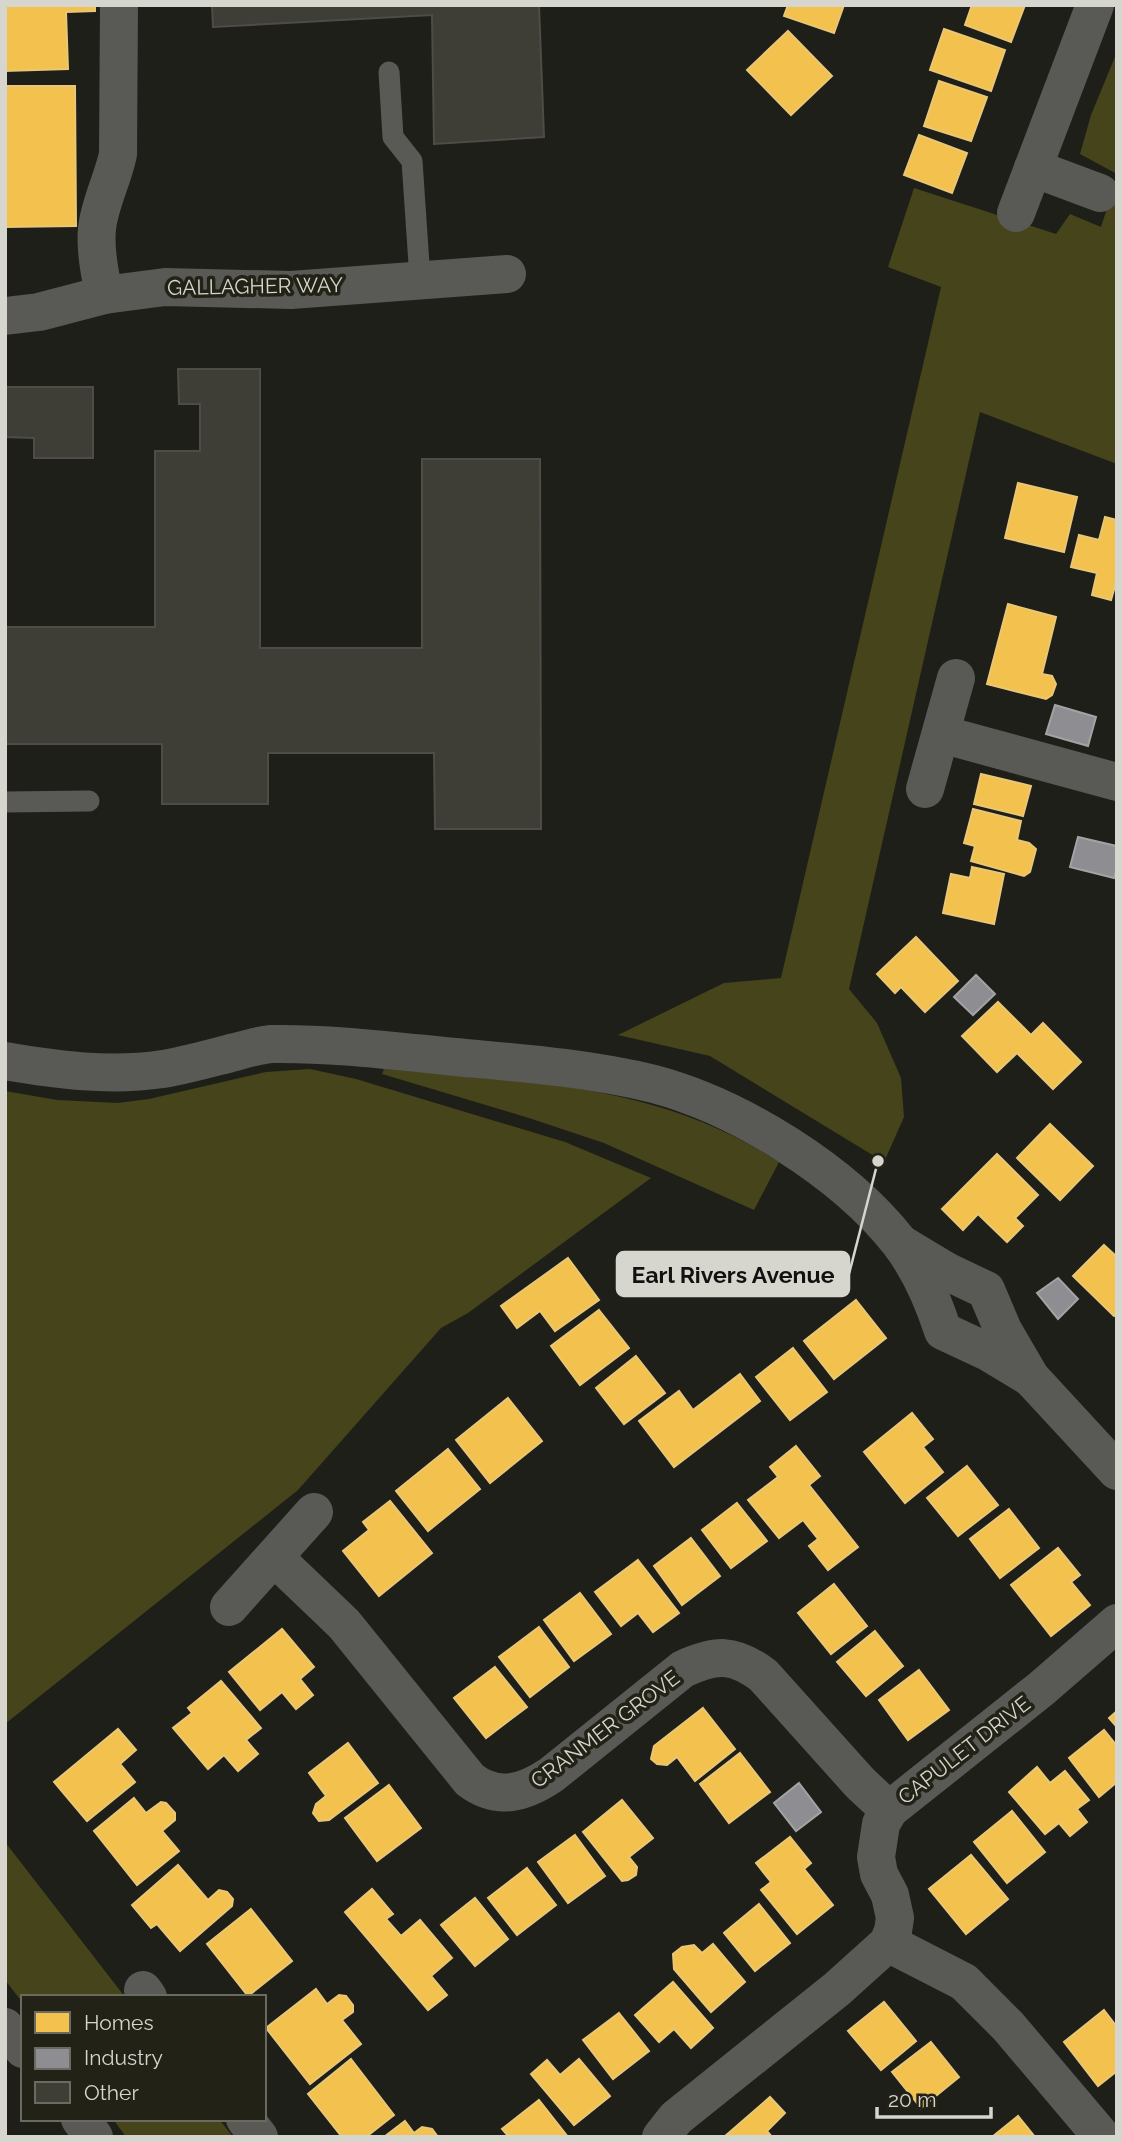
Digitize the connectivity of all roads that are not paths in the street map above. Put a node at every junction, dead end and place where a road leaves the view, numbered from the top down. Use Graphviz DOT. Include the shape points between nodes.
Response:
graph roads {
  1 [pos="119,5"];
  2 [pos="1095,5"];
  3 [pos="389,72"];
  4 [pos="1033,168"];
  5 [pos="1100,193"];
  6 [pos="1016,213"];
  7 [pos="507,274"];
  8 [pos="420,279"];
  9 [pos="104,295"];
  10 [pos="5,316"];
  11 [pos="956,678"];
  12 [pos="941,734"];
  13 [pos="1117,782"];
  14 [pos="925,789"];
  15 [pos="89,801"];
  16 [pos="5,802"];
  17 [pos="5,1061"];
  18 [pos="900,1243"];
  19 [pos="1031,1378"];
  20 [pos="1117,1471"];
  21 [pos="314,1512"];
  22 [pos="275,1558"];
  23 [pos="229,1607"];
  24 [pos="1117,1623"];
  25 [pos="889,1810"];
  26 [pos="888,1943"];
  27 [pos="5,2028"];
  28 [pos="21,2047"];
  29 [pos="82,2121"];
  30 [pos="247,2121"];
  31 [pos="94,2137"];
  32 [pos="259,2137"];
  33 [pos="661,2137"];
  34 [pos="1102,2137"];
  1 -- 9 [label="street" via="118,154 97,229"];
  2 -- 4 [label="street"];
  3 -- 8 [label="lane" via="393,137 412,161"];
  4 -- 5 [label="street"];
  4 -- 6 [label="street"];
  7 -- 8 [label="street, GALLAGHER WAY"];
  8 -- 9 [label="street, GALLAGHER WAY" via="291,290 165,287"];
  9 -- 10 [label="street, GALLAGHER WAY"];
  11 -- 12 [label="street"];
  12 -- 13 [label="street"];
  12 -- 14 [label="street"];
  15 -- 16 [label="lane"];
  17 -- 18 [label="street" via="70,1072 123,1073 164,1069 267,1044 308,1044 610,1074 704,1101 747,1122 833,1179"];
  18 -- 19 [label="street" via="986,1290"];
  18 -- 19 [label="street" via="932,1298 943,1331"];
  19 -- 20 [label="street"];
  21 -- 22 [label="street"];
  22 -- 23 [label="street"];
  22 -- 25 [label="street, CRANMER GROVE" via="344,1624 479,1787 512,1793 530,1789 683,1669 706,1658 728,1657 763,1675"];
  24 -- 25 [label="street, CAPULET DRIVE"];
  25 -- 26 [label="street, CAPULET DRIVE" via="881,1824 876,1857 895,1918"];
  26 -- 33 [label="street" via="677,2118"];
  26 -- 34 [label="street" via="964,1982"];
  27 -- 28 [label="street"];
  29 -- 31 [label="street"];
  30 -- 32 [label="street"];
}
